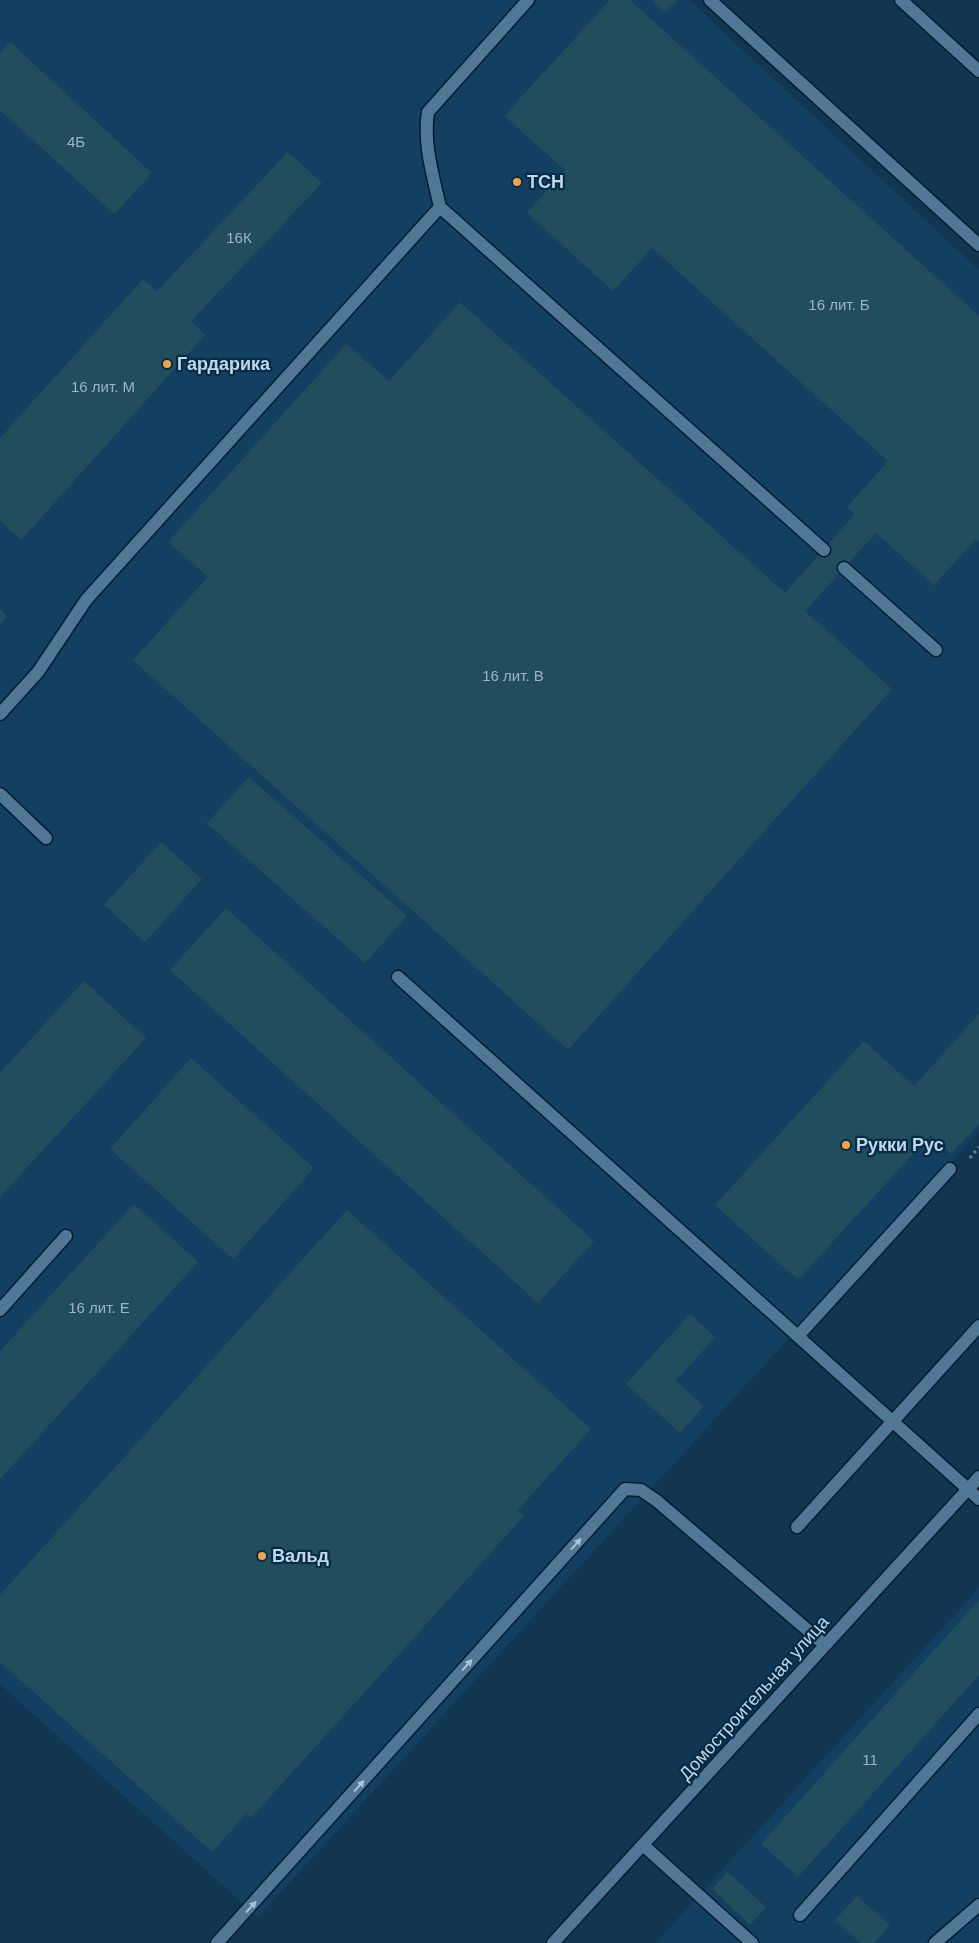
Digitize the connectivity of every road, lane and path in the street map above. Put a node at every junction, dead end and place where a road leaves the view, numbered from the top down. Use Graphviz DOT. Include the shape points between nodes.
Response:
graph roads {
  1 [pos="528,0"];
  2 [pos="710,0"];
  3 [pos="901,0"];
  4 [pos="979,72"];
  5 [pos="440,207"];
  6 [pos="979,245"];
  7 [pos="824,550"];
  8 [pos="844,568"];
  9 [pos="936,650"];
  10 [pos="0,714"];
  11 [pos="0,794"];
  12 [pos="46,838"];
  13 [pos="398,976"];
  14 [pos="950,1169"];
  15 [pos="66,1236"];
  16 [pos="0,1310"];
  17 [pos="979,1326"];
  18 [pos="798,1336"];
  19 [pos="893,1421"];
  20 [pos="979,1477"];
  21 [pos="968,1489"];
  22 [pos="979,1499"];
  23 [pos="797,1527"];
  24 [pos="826,1645"];
  25 [pos="979,1714"];
  26 [pos="643,1845"];
  27 [pos="979,1905"];
  28 [pos="800,1915"];
  29 [pos="217,1943"];
  30 [pos="554,1943"];
  31 [pos="752,1943"];
  32 [pos="935,1943"];
  1 -- 5 [label="street" via="428,112 427,145"];
  2 -- 6 [label="street"];
  3 -- 4 [label="street"];
  5 -- 7 [label="street"];
  5 -- 10 [label="street" via="86,600 38,672"];
  8 -- 9 [label="street"];
  11 -- 12 [label="street"];
  13 -- 18 [label="street"];
  14 -- 18 [label="street"];
  15 -- 16 [label="street"];
  17 -- 19 [label="street"];
  18 -- 19 [label="street"];
  19 -- 21 [label="street"];
  19 -- 23 [label="street"];
  20 -- 21 [label="street, Домостроительная улица"];
  21 -- 22 [label="street"];
  21 -- 24 [label="street, Домостроительная улица"];
  24 -- 26 [label="street, Домостроительная улица"];
  29 -- 24 [label="street, one-way" via="625,1489 641,1490 657,1501"];
  25 -- 28 [label="street"];
  26 -- 30 [label="street, Домостроительная улица"];
  26 -- 31 [label="street"];
  27 -- 32 [label="street"];
}
